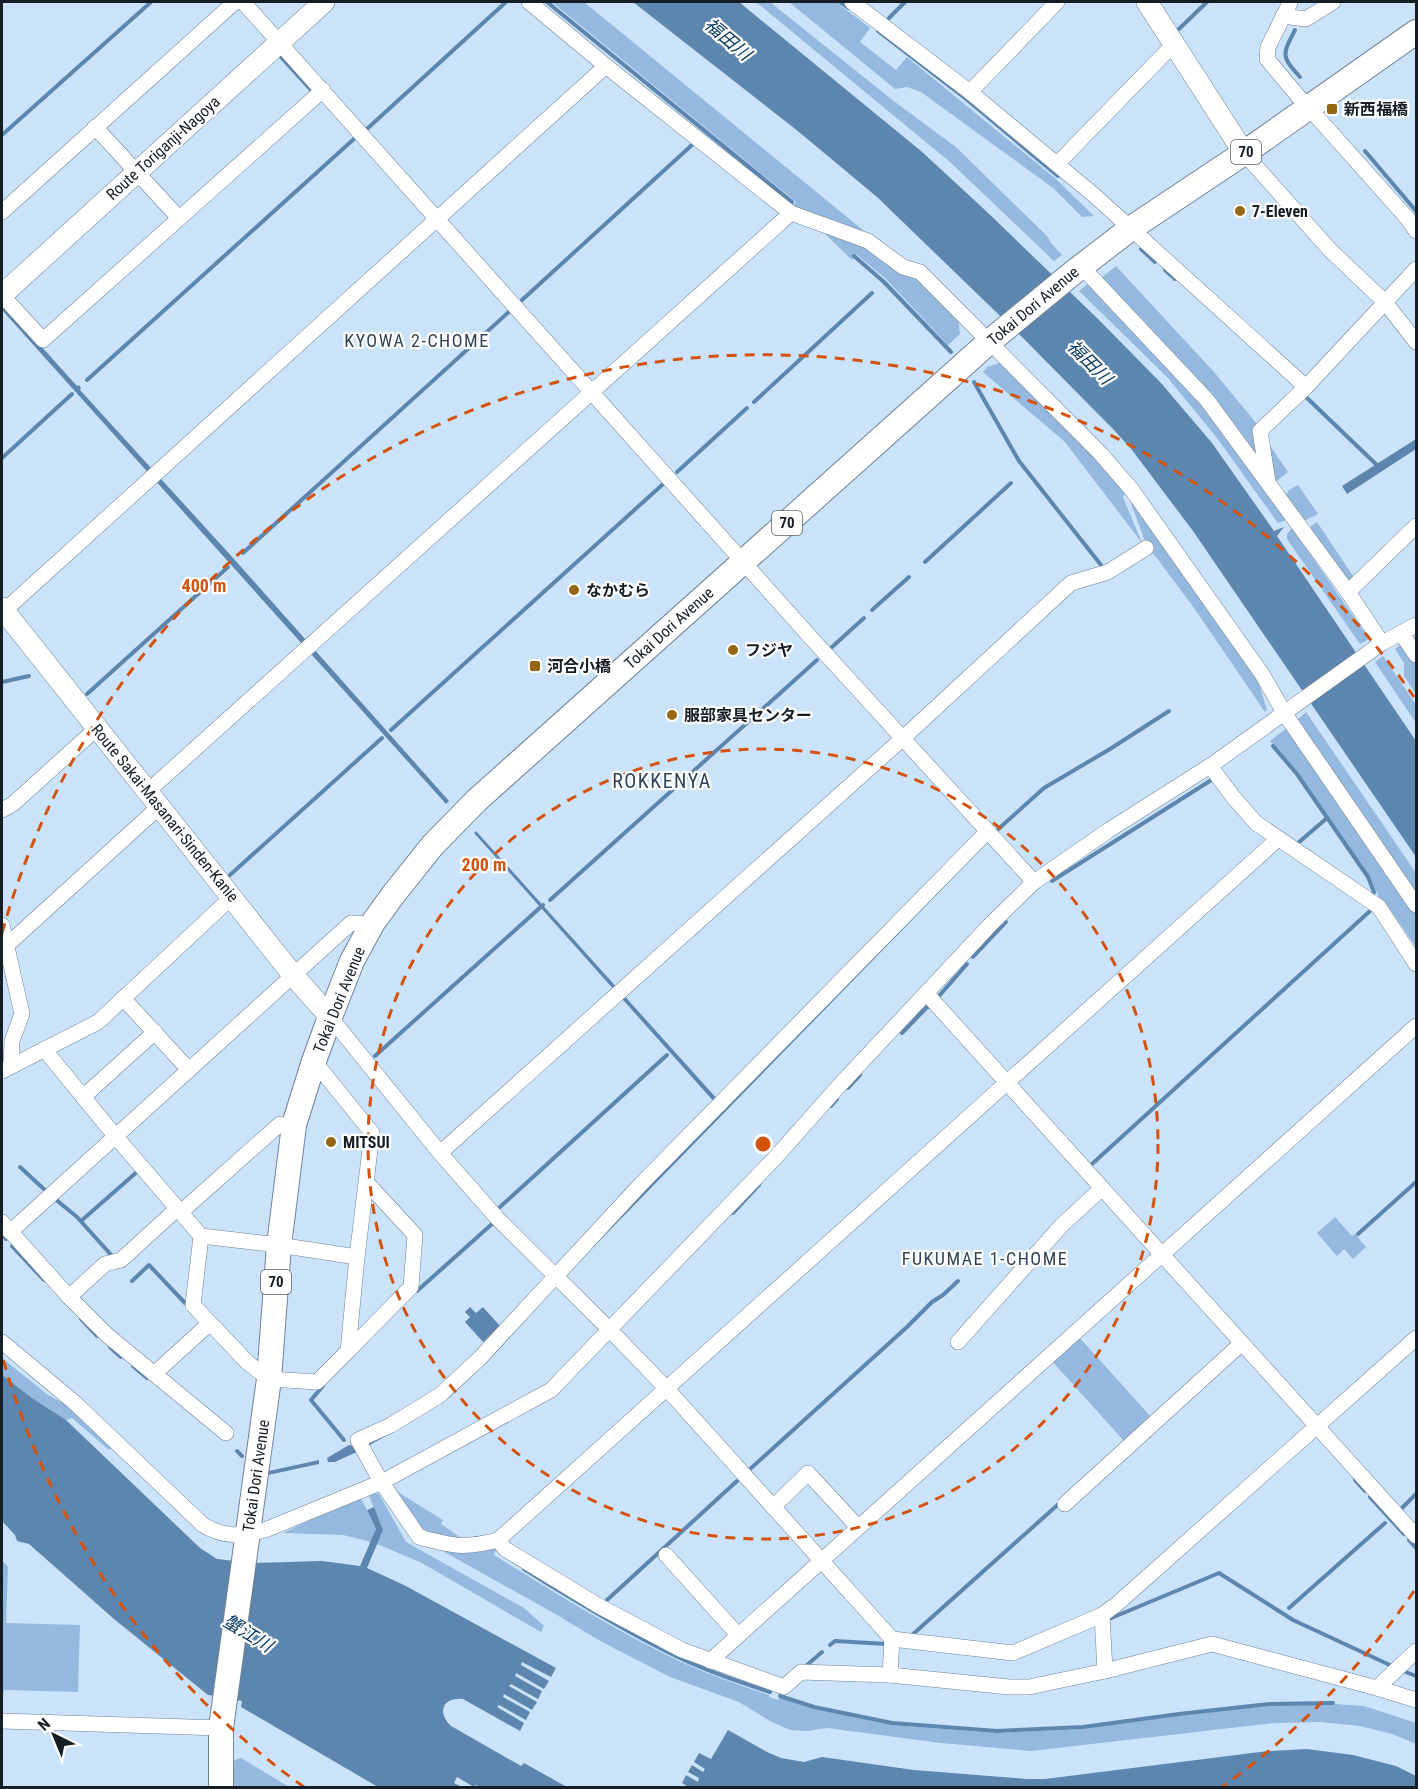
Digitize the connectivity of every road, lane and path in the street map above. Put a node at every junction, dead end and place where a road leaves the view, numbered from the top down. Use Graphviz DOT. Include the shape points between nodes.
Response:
graph roads {
  1 [pos="235,2"];
  2 [pos="243,2"];
  3 [pos="324,2"];
  4 [pos="529,2"];
  5 [pos="852,2"];
  6 [pos="1057,2"];
  7 [pos="1147,2"];
  8 [pos="1333,2"];
  9 [pos="1286,9"];
  10 [pos="1415,36"];
  11 [pos="280,42"];
  12 [pos="1174,44"];
  13 [pos="606,66"];
  14 [pos="323,90"];
  15 [pos="970,92"];
  16 [pos="1309,108"];
  17 [pos="95,127"];
  18 [pos="1244,153"];
  19 [pos="1057,164"];
  20 [pos="136,172"];
  21 [pos="2,212"];
  22 [pos="791,213"];
  23 [pos="179,218"];
  24 [pos="438,219"];
  25 [pos="1131,229"];
  26 [pos="1416,231"];
  27 [pos="1078,269"];
  28 [pos="1416,269"];
  29 [pos="2,295"];
  30 [pos="1385,302"];
  31 [pos="989,342"];
  32 [pos="1416,342"];
  33 [pos="1306,387"];
  34 [pos="592,393"];
  35 [pos="1269,485"];
  36 [pos="1416,526"];
  37 [pos="1146,548"];
  38 [pos="743,562"];
  39 [pos="1348,592"];
  40 [pos="3,609"];
  41 [pos="1416,625"];
  42 [pos="1401,633"];
  43 [pos="1382,643"];
  44 [pos="1416,655"];
  45 [pos="1289,711"];
  46 [pos="97,728"];
  47 [pos="902,739"];
  48 [pos="1210,766"];
  49 [pos="153,799"];
  50 [pos="2,810"];
  51 [pos="987,832"];
  52 [pos="1278,838"];
  53 [pos="1034,882"];
  54 [pos="232,897"];
  55 [pos="1416,905"];
  56 [pos="372,924"];
  57 [pos="2,926"];
  58 [pos="6,946"];
  59 [pos="1416,964"];
  60 [pos="293,975"];
  61 [pos="926,993"];
  62 [pos="123,998"];
  63 [pos="330,1017"];
  64 [pos="1416,1026"];
  65 [pos="155,1032"];
  66 [pos="44,1049"];
  67 [pos="314,1061"];
  68 [pos="6,1069"];
  69 [pos="189,1070"];
  70 [pos="1007,1082"];
  71 [pos="83,1097"];
  72 [pos="294,1125"];
  73 [pos="116,1137"];
  74 [pos="440,1153"];
  75 [pos="367,1183"];
  76 [pos="1101,1189"];
  77 [pos="180,1210"];
  78 [pos="6,1227"];
  79 [pos="201,1236"];
  80 [pos="279,1245"];
  81 [pos="1162,1255"];
  82 [pos="357,1257"];
  83 [pos="560,1280"];
  84 [pos="69,1297"];
  85 [pos="210,1323"];
  86 [pos="610,1330"];
  87 [pos="1416,1338"];
  88 [pos="2,1342"];
  89 [pos="958,1342"];
  90 [pos="1242,1343"];
  91 [pos="348,1351"];
  92 [pos="154,1374"];
  93 [pos="269,1379"];
  94 [pos="667,1389"];
  95 [pos="1318,1427"];
  96 [pos="226,1433"];
  97 [pos="382,1482"];
  98 [pos="1065,1504"];
  99 [pos="773,1507"];
  100 [pos="858,1527"];
  101 [pos="1416,1536"];
  102 [pos="498,1540"];
  103 [pos="247,1543"];
  104 [pos="666,1555"];
  105 [pos="821,1560"];
  106 [pos="1102,1615"];
  107 [pos="738,1635"];
  108 [pos="892,1639"];
  109 [pos="1416,1651"];
  110 [pos="710,1661"];
  111 [pos="1105,1671"];
  112 [pos="890,1675"];
  113 [pos="1377,1688"];
  114 [pos="1416,1700"];
  115 [pos="2,1721"];
  116 [pos="221,1728"];
  117 [pos="221,1788"];
  1 -- 17 [label="street"];
  2 -- 11 [label="street"];
  3 -- 11 [label="main road, Route Toriganji-Nagoya"];
  4 -- 13 [label="street"];
  5 -- 15 [label="street"];
  6 -- 15 [label="street"];
  7 -- 12 [label="main road"];
  8 -- 9 [label="street" via="1306,19"];
  9 -- 16 [label="street" via="1268,47 1267,59"];
  10 -- 16 [label="main road, Tokai Dori Avenue / 70"];
  11 -- 14 [label="street"];
  11 -- 20 [label="main road, Route Toriganji-Nagoya"];
  12 -- 18 [label="main road"];
  12 -- 19 [label="street"];
  13 -- 22 [label="street"];
  13 -- 24 [label="street"];
  14 -- 23 [label="street"];
  14 -- 24 [label="street"];
  15 -- 19 [label="street"];
  16 -- 18 [label="main road, Tokai Dori Avenue / 70"];
  16 -- 26 [label="street"];
  17 -- 20 [label="street"];
  17 -- 21 [label="street"];
  18 -- 25 [label="main road, Tokai Dori Avenue / 70"];
  18 -- 30 [label="street" via="1330,250"];
  19 -- 25 [label="street"];
  20 -- 23 [label="street"];
  20 -- 29 [label="main road, Route Toriganji-Nagoya"];
  22 -- 31 [label="street" via="868,241 903,267 920,272"];
  22 -- 34 [label="street"];
  23 -- 29 [label="street" via="43,340"];
  24 -- 34 [label="street"];
  24 -- 40 [label="street"];
  25 -- 27 [label="main road, Tokai Dori Avenue / 70"];
  25 -- 33 [label="street"];
  27 -- 31 [label="main road, Tokai Dori Avenue / 70"];
  27 -- 35 [label="street" via="1207,400"];
  28 -- 30 [label="street"];
  30 -- 32 [label="street"];
  30 -- 33 [label="street"];
  31 -- 38 [label="main road, Tokai Dori Avenue / 70"];
  31 -- 45 [label="street" via="1132,490"];
  33 -- 35 [label="street" via="1260,431"];
  34 -- 38 [label="street"];
  34 -- 49 [label="street" via="309,648"];
  35 -- 39 [label="street"];
  36 -- 39 [label="street"];
  37 -- 47 [label="street" via="1108,572 1071,583"];
  38 -- 47 [label="street"];
  38 -- 56 [label="main road, Tokai Dori Avenue / 70" via="477,800 432,846"];
  39 -- 43 [label="street"];
  40 -- 46 [label="main road, Route Sakai-Masanari-Sinden-Kanie"];
  41 -- 42 [label="street"];
  42 -- 43 [label="street"];
  42 -- 44 [label="street"];
  43 -- 45 [label="street"];
  45 -- 48 [label="street"];
  45 -- 55 [label="street"];
  46 -- 49 [label="main road, Route Sakai-Masanari-Sinden-Kanie"];
  46 -- 50 [label="street"];
  47 -- 51 [label="street"];
  47 -- 74 [label="street"];
  48 -- 52 [label="street" via="1245,812"];
  48 -- 53 [label="street"];
  49 -- 54 [label="main road, Route Sakai-Masanari-Sinden-Kanie"];
  49 -- 58 [label="street"];
  51 -- 53 [label="street"];
  51 -- 83 [label="street" via="641,1184"];
  52 -- 59 [label="street" via="1379,907"];
  52 -- 70 [label="street"];
  53 -- 61 [label="street"];
  54 -- 60 [label="main road, Route Sakai-Masanari-Sinden-Kanie"];
  54 -- 62 [label="street"];
  56 -- 60 [label="street" via="351,923"];
  56 -- 63 [label="main road, Tokai Dori Avenue / 70"];
  57 -- 58 [label="street"];
  58 -- 68 [label="street" via="22,1014"];
  60 -- 63 [label="main road, Route Sakai-Masanari-Sinden-Kanie"];
  60 -- 69 [label="street"];
  61 -- 70 [label="street"];
  61 -- 86 [label="street"];
  62 -- 65 [label="street"];
  62 -- 66 [label="street" via="98,1022"];
  63 -- 67 [label="main road, Tokai Dori Avenue / 70"];
  63 -- 74 [label="street"];
  64 -- 81 [label="street"];
  65 -- 69 [label="street"];
  65 -- 71 [label="street"];
  66 -- 68 [label="street"];
  66 -- 71 [label="street"];
  67 -- 72 [label="main road, Tokai Dori Avenue / 70"];
  67 -- 75 [label="street" via="372,1133"];
  69 -- 73 [label="street"];
  70 -- 76 [label="street"];
  70 -- 94 [label="street"];
  71 -- 73 [label="street"];
  72 -- 77 [label="street" via="280,1124"];
  72 -- 80 [label="main road, Tokai Dori Avenue / 70"];
  73 -- 77 [label="street"];
  73 -- 78 [label="street"];
  74 -- 83 [label="street" via="497,1218"];
  75 -- 82 [label="street"];
  75 -- 91 [label="street" via="415,1235 411,1287"];
  76 -- 81 [label="street"];
  76 -- 89 [label="street" via="1061,1226"];
  77 -- 79 [label="street"];
  77 -- 84 [label="street" via="121,1260 105,1264"];
  78 -- 84 [label="street"];
  79 -- 80 [label="street"];
  79 -- 85 [label="street" via="193,1305"];
  80 -- 82 [label="street"];
  80 -- 93 [label="main road, Tokai Dori Avenue / 70"];
  81 -- 90 [label="street"];
  81 -- 100 [label="street"];
  82 -- 91 [label="street"];
  83 -- 86 [label="street"];
  83 -- 97 [label="street" via="440,1395 358,1440"];
  84 -- 92 [label="street"];
  85 -- 92 [label="street"];
  85 -- 93 [label="street"];
  86 -- 94 [label="street"];
  86 -- 97 [label="street" via="551,1390"];
  87 -- 95 [label="street"];
  88 -- 103 [label="street" via="75,1403 202,1525"];
  90 -- 95 [label="street"];
  90 -- 98 [label="street"];
  91 -- 93 [label="street" via="317,1382"];
  92 -- 96 [label="street"];
  93 -- 103 [label="main road, Tokai Dori Avenue / 70"];
  94 -- 99 [label="street"];
  94 -- 102 [label="street"];
  95 -- 101 [label="street"];
  95 -- 106 [label="street"];
  97 -- 102 [label="street" via="419,1538 460,1546"];
  97 -- 103 [label="street" via="288,1521"];
  99 -- 100 [label="street" via="808,1473"];
  99 -- 105 [label="street"];
  100 -- 105 [label="street"];
  102 -- 110 [label="street" via="505,1549 599,1606"];
  103 -- 116 [label="main road, 70"];
  104 -- 107 [label="street"];
  105 -- 107 [label="street"];
  105 -- 108 [label="street"];
  106 -- 108 [label="street" via="1013,1653"];
  106 -- 111 [label="street"];
  107 -- 110 [label="street"];
  108 -- 112 [label="street"];
  109 -- 113 [label="street"];
  110 -- 112 [label="street" via="784,1687 801,1672"];
  111 -- 112 [label="street" via="1009,1688"];
  111 -- 113 [label="street" via="1212,1644"];
  113 -- 114 [label="street"];
  115 -- 116 [label="street"];
  116 -- 117 [label="main road, 70"];
}
